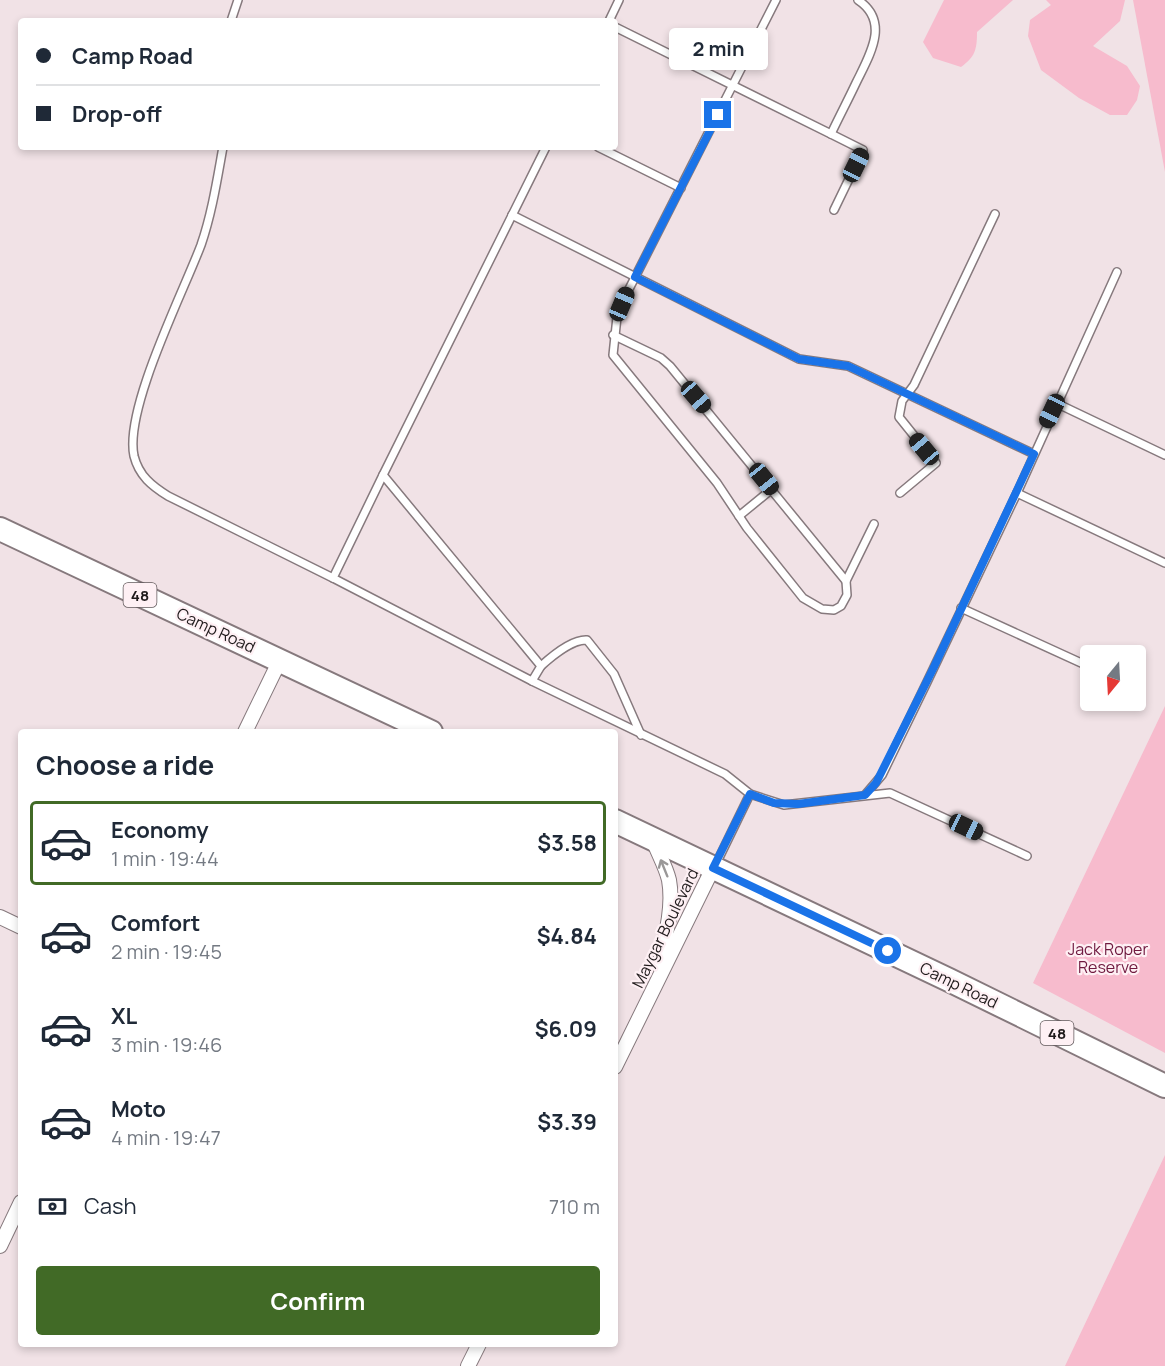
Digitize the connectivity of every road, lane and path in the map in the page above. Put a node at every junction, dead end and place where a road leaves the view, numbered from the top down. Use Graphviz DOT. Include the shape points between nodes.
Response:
graph roads {
  1 [pos="238,0"];
  2 [pos="619,0"];
  3 [pos="776,0"];
  4 [pos="858,0"];
  5 [pos="232,18"];
  6 [pos="610,18"];
  7 [pos="618,28"];
  8 [pos="733,84"];
  9 [pos="831,134"];
  10 [pos="222,150"];
  11 [pos="545,150"];
  12 [pos="604,150"];
  13 [pos="681,188"];
  14 [pos="834,210"];
  15 [pos="995,214"];
  16 [pos="512,216"];
  17 [pos="1117,272"];
  18 [pos="635,277"];
  19 [pos="613,335"];
  20 [pos="907,394"];
  21 [pos="1056,403"];
  22 [pos="1034,454"];
  23 [pos="1165,455"];
  24 [pos="383,475"];
  25 [pos="772,489"];
  26 [pos="900,493"];
  27 [pos="1017,493"];
  28 [pos="739,516"];
  29 [pos="874,524"];
  30 [pos="0,529"];
  31 [pos="1165,563"];
  32 [pos="333,578"];
  33 [pos="846,581"];
  34 [pos="961,609"];
  35 [pos="280,660"];
  36 [pos="1080,663"];
  37 [pos="541,666"];
  38 [pos="532,681"];
  39 [pos="246,729"];
  40 [pos="425,729"];
  41 [pos="641,735"];
  42 [pos="750,794"];
  43 [pos="865,795"];
  44 [pos="618,822"];
  45 [pos="653,840"];
  46 [pos="1027,856"];
  47 [pos="713,868"];
  48 [pos="0,917"];
  49 [pos="18,926"];
  50 [pos="654,987"];
  51 [pos="618,1061"];
  52 [pos="1165,1086"];
  53 [pos="18,1208"];
  54 [pos="1,1242"];
  55 [pos="478,1347"];
  56 [pos="468,1366"];
  1 -- 5 [label="lane"];
  2 -- 6 [label="lane"];
  3 -- 8 [label="lane"];
  4 -- 9 [label="lane" via="870,10 875,22 875,44"];
  7 -- 8 [label="lane"];
  8 -- 9 [label="lane"];
  8 -- 13 [label="lane"];
  9 -- 14 [label="lane" via="863,150"];
  10 -- 32 [label="lane" via="202,242 147,379 133,440 134,455 150,484 168,496"];
  11 -- 16 [label="lane"];
  12 -- 13 [label="lane"];
  13 -- 18 [label="lane"];
  15 -- 20 [label="lane"];
  16 -- 18 [label="lane"];
  16 -- 24 [label="lane"];
  17 -- 21 [label="lane"];
  18 -- 19 [label="lane" via="616,317"];
  18 -- 20 [label="lane" via="799,359 848,366"];
  19 -- 25 [label="lane" via="670,366"];
  19 -- 28 [label="lane" via="613,355 619,365 717,483"];
  20 -- 22 [label="lane"];
  20 -- 26 [label="lane" via="898,417 936,463"];
  21 -- 22 [label="lane"];
  21 -- 23 [label="lane"];
  22 -- 27 [label="lane"];
  24 -- 32 [label="lane"];
  24 -- 37 [label="lane"];
  25 -- 28 [label="lane"];
  25 -- 33 [label="lane"];
  27 -- 31 [label="lane"];
  27 -- 34 [label="lane"];
  28 -- 33 [label="lane" via="810,604 826,610 838,608 847,595"];
  29 -- 33 [label="lane"];
  30 -- 35 [label="main road, Camp Road / 48"];
  32 -- 38 [label="lane"];
  34 -- 36 [label="lane"];
  34 -- 43 [label="lane" via="882,775"];
  35 -- 39 [label="street"];
  35 -- 40 [label="main road, Camp Road / 48"];
  37 -- 38 [label="lane"];
  37 -- 41 [label="lane" via="561,651 587,640 614,674"];
  38 -- 41 [label="lane"];
  41 -- 42 [label="lane" via="725,774"];
  42 -- 43 [label="lane" via="784,805"];
  42 -- 47 [label="lane"];
  43 -- 46 [label="lane" via="890,793 912,801"];
  44 -- 45 [label="main road, Camp Road / 48"];
  45 -- 47 [label="main road, Camp Road / 48"];
  50 -- 45 [label="street, one-way" via="666,935 670,890"];
  47 -- 50 [label="street, Maygar Boulevard"];
  47 -- 52 [label="main road, Camp Road / 48"];
  48 -- 49 [label="street"];
  50 -- 51 [label="street, Maygar Boulevard"];
  53 -- 54 [label="street"];
  55 -- 56 [label="street"];
}
